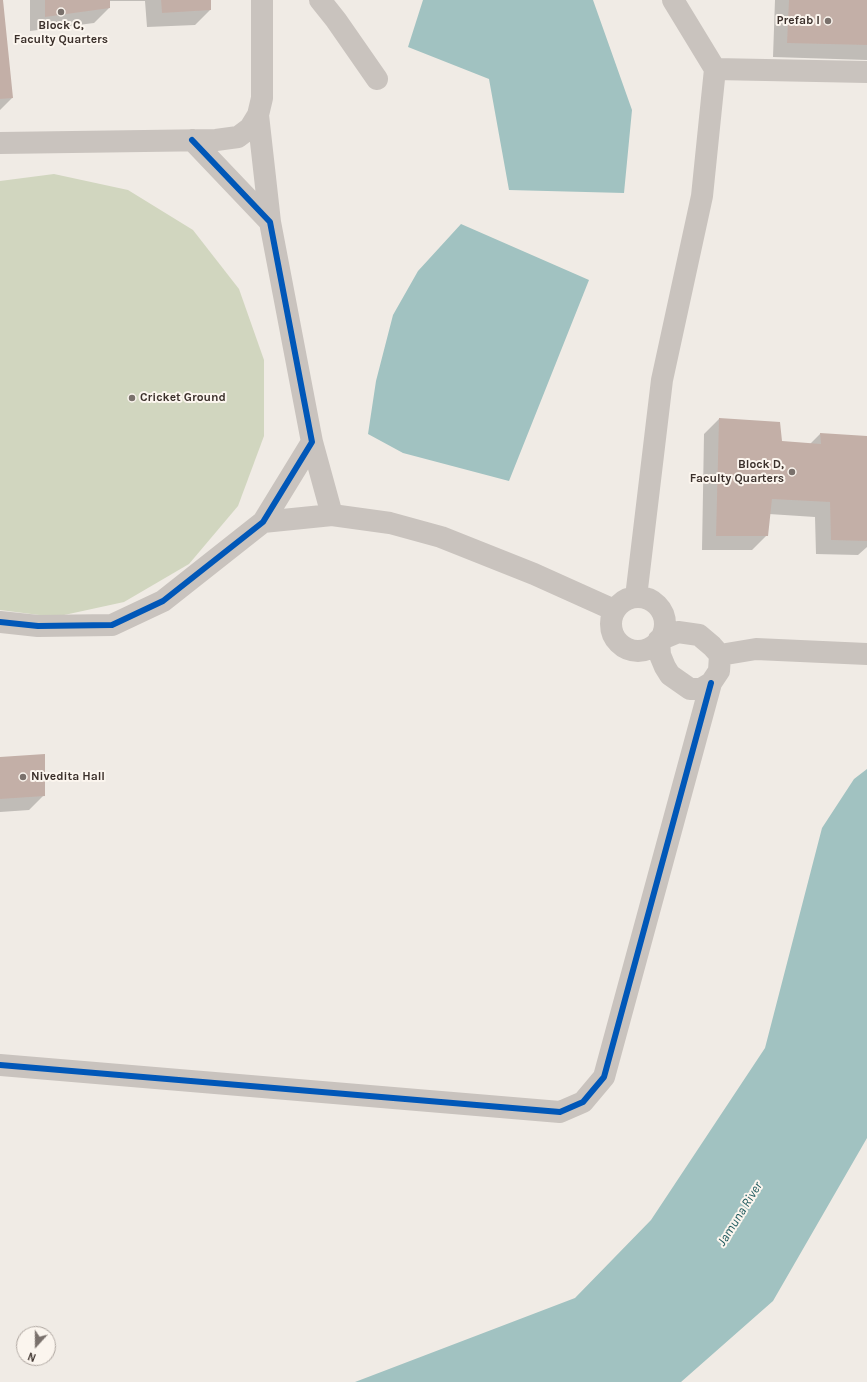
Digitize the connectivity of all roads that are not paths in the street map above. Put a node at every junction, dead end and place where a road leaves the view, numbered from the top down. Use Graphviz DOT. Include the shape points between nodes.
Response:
graph roads {
  1 [pos="262,0"];
  2 [pos="320,0"];
  3 [pos="673,0"];
  4 [pos="715,69"];
  5 [pos="867,72"];
  6 [pos="376,80"];
  7 [pos="258,115"];
  8 [pos="192,140"];
  9 [pos="0,143"];
  10 [pos="270,222"];
  11 [pos="312,442"];
  12 [pos="332,515"];
  13 [pos="264,522"];
  14 [pos="636,597"];
  15 [pos="614,610"];
  16 [pos="0,622"];
  17 [pos="659,640"];
  18 [pos="867,654"];
  19 [pos="720,656"];
  20 [pos="711,683"];
  21 [pos="0,1065"];
  1 -- 7 [label="street" via="262,98"];
  2 -- 6 [label="street"];
  3 -- 4 [label="street"];
  4 -- 5 [label="street"];
  4 -- 14 [label="street" via="702,196 662,380"];
  7 -- 8 [label="street" via="250,128 238,137"];
  7 -- 10 [label="street"];
  8 -- 9 [label="street"];
  8 -- 10 [label="street"];
  10 -- 11 [label="street"];
  11 -- 12 [label="street"];
  11 -- 13 [label="street"];
  12 -- 13 [label="street"];
  12 -- 15 [label="street" via="390,523 441,537 534,574"];
  13 -- 16 [label="street" via="163,601 112,625 38,626"];
  14 -- 15 [label="street" via="628,598"];
  14 -- 17 [label="street" via="647,598 662,612 665,621 664,632"];
  15 -- 17 [label="street" via="610,623 611,630 613,637 622,647 635,652 649,649"];
  17 -- 19 [label="street" via="678,632 699,635"];
  17 -- 20 [label="street" via="660,655 670,675 690,689 701,689"];
  18 -- 19 [label="street" via="756,649"];
  19 -- 20 [label="street" via="718,671"];
  20 -- 21 [label="street" via="604,1077 583,1102 560,1112"];
}
